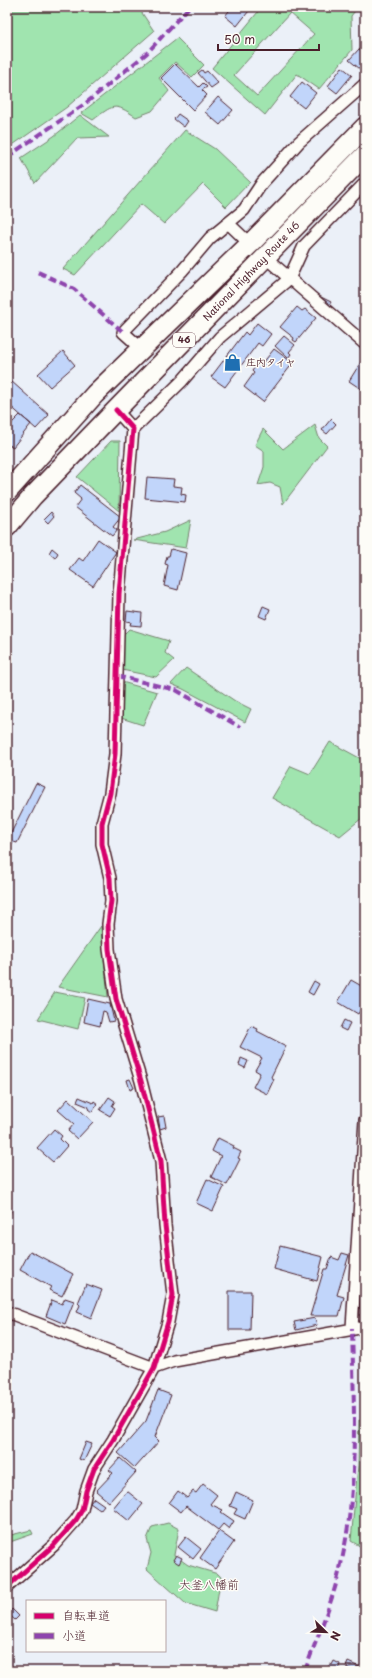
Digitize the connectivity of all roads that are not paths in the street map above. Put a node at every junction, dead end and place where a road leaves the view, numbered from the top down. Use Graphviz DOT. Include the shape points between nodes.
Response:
graph roads {
  1 [pos="365,84"];
  2 [pos="365,127"];
  3 [pos="365,155"];
  4 [pos="365,183"];
  5 [pos="229,224"];
  6 [pos="250,244"];
  7 [pos="265,257"];
  8 [pos="288,278"];
  9 [pos="365,344"];
  10 [pos="142,349"];
  11 [pos="116,410"];
  12 [pos="133,429"];
  13 [pos="7,492"];
  14 [pos="7,527"];
  15 [pos="365,1120"];
  16 [pos="7,1312"];
  17 [pos="365,1327"];
  18 [pos="352,1328"];
  19 [pos="154,1368"];
  20 [pos="7,1587"];
  1 -- 5 [label="street" via="300,142 262,183 244,210"];
  2 -- 6 [label="highway, National Highway Route 46 / 46"];
  3 -- 7 [label="highway, National Highway Route 46 / 46"];
  4 -- 8 [label="street" via="304,246"];
  5 -- 6 [label="street"];
  5 -- 10 [label="street" via="210,238 123,332"];
  6 -- 10 [label="highway, National Highway Route 46 / 46"];
  7 -- 8 [label="street"];
  7 -- 11 [label="highway, National Highway Route 46 / 46"];
  8 -- 9 [label="street"];
  8 -- 12 [label="street" via="220,337 182,382"];
  10 -- 13 [label="highway, National Highway Route 46 / 46" via="95,394"];
  11 -- 12 [label="street"];
  11 -- 14 [label="highway, National Highway Route 46 / 46" via="33,496"];
  12 -- 19 [label="street" via="119,594 114,754 110,793 102,823 102,844 110,878 109,949 116,999 141,1081 161,1161 173,1295"];
  15 -- 18 [label="street"];
  16 -- 19 [label="street"];
  17 -- 18 [label="street"];
  18 -- 19 [label="street" via="174,1361"];
  19 -- 20 [label="street" via="94,1469 82,1510 76,1520 49,1550"];
}
